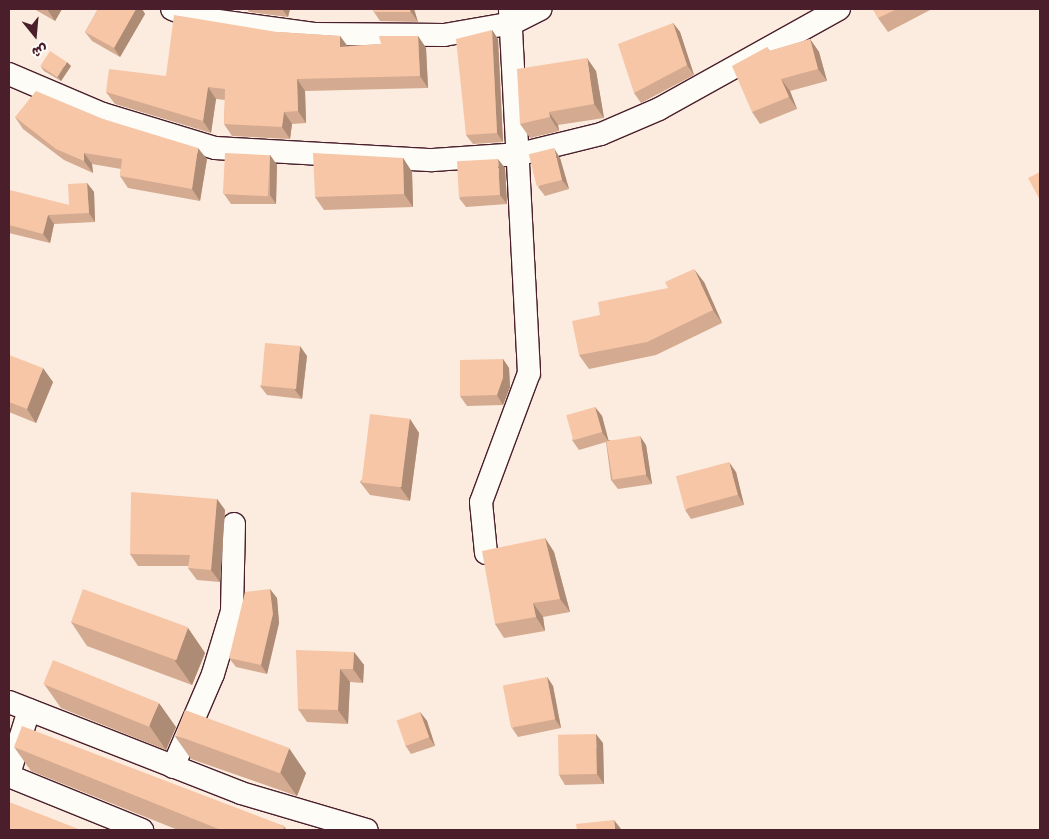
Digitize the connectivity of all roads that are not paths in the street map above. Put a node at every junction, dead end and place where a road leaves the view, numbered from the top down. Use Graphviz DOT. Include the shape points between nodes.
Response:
graph roads {
  1 [pos="172,9"];
  2 [pos="541,9"];
  3 [pos="839,9"];
  4 [pos="511,16"];
  5 [pos="9,74"];
  6 [pos="520,154"];
  7 [pos="234,524"];
  8 [pos="486,553"];
  9 [pos="9,702"];
  10 [pos="30,710"];
  11 [pos="173,767"];
  12 [pos="9,775"];
  13 [pos="341,828"];
  14 [pos="142,830"];
  15 [pos="367,830"];
  1 -- 4 [label="street" via="196,18 314,34 444,35"];
  2 -- 4 [label="street"];
  3 -- 6 [label="street" via="659,109 601,134"];
  4 -- 6 [label="street"];
  5 -- 6 [label="street" via="103,114 215,148 433,160"];
  6 -- 8 [label="street" via="529,373 481,502"];
  7 -- 11 [label="street" via="232,611 213,674"];
  9 -- 10 [label="street"];
  10 -- 11 [label="street"];
  10 -- 12 [label="street"];
  11 -- 13 [label="street"];
  12 -- 14 [label="street"];
  13 -- 15 [label="street"];
}
